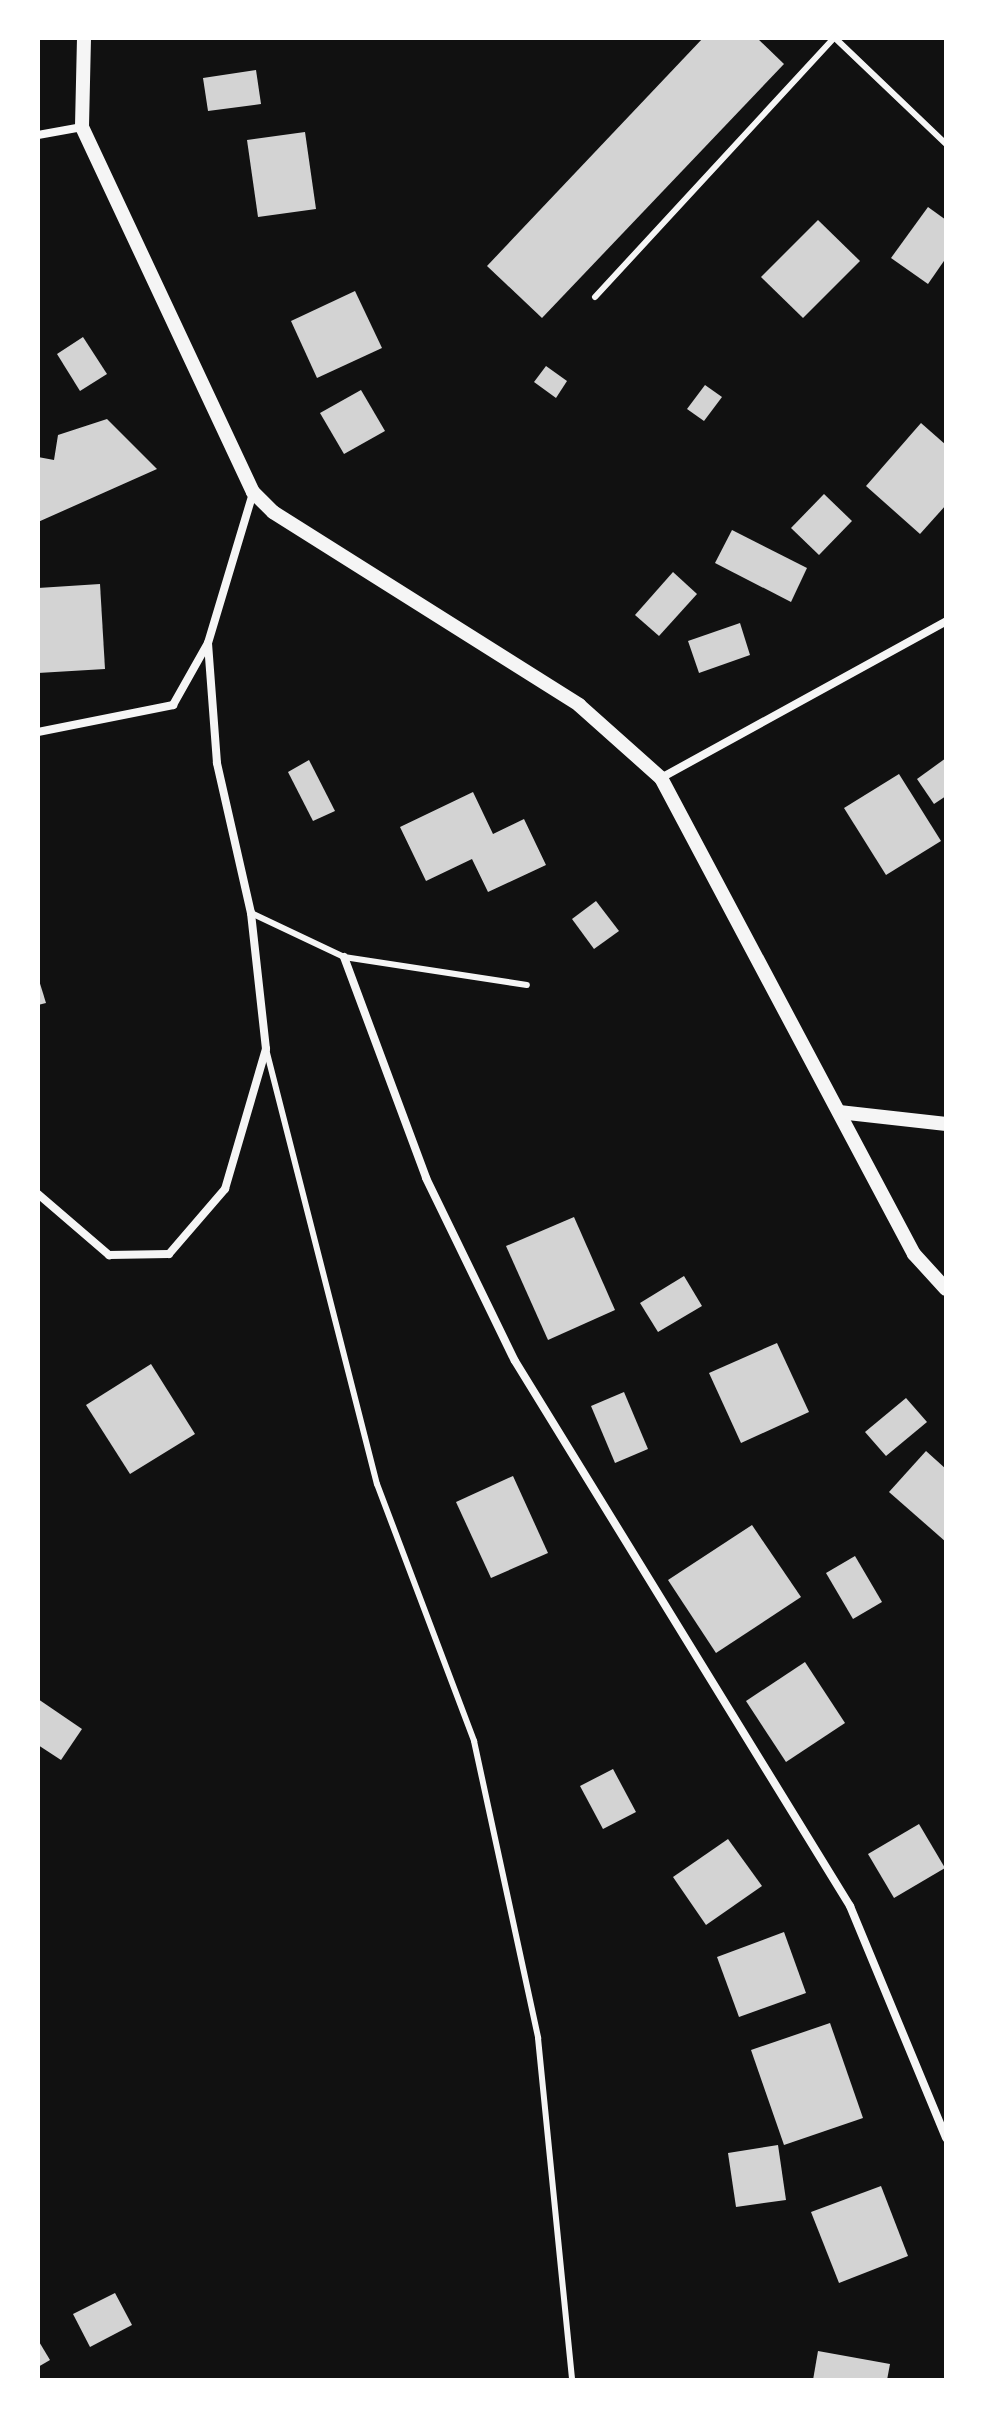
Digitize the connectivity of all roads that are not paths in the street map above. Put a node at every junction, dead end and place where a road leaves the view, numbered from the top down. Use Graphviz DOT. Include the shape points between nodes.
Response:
graph roads {
  1 [pos="84,38"];
  2 [pos="835,38"];
  3 [pos="82,127"];
  4 [pos="38,135"];
  5 [pos="946,144"];
  6 [pos="595,297"];
  7 [pos="253,492"];
  8 [pos="946,621"];
  9 [pos="208,643"];
  10 [pos="38,732"];
  11 [pos="661,778"];
  12 [pos="251,913"];
  13 [pos="344,957"];
  14 [pos="527,985"];
  15 [pos="266,1049"];
  16 [pos="839,1112"];
  17 [pos="946,1124"];
  18 [pos="38,1194"];
  19 [pos="946,1289"];
  20 [pos="946,2138"];
  21 [pos="572,2380"];
  1 -- 3 [label="street"];
  2 -- 5 [label="lane"];
  2 -- 6 [label="lane"];
  3 -- 4 [label="street"];
  3 -- 7 [label="street"];
  7 -- 9 [label="street"];
  7 -- 11 [label="street" via="273,512 579,705"];
  8 -- 11 [label="street"];
  9 -- 10 [label="street" via="173,705"];
  9 -- 12 [label="street" via="217,763"];
  11 -- 16 [label="street"];
  12 -- 13 [label="lane"];
  12 -- 15 [label="street"];
  13 -- 14 [label="lane"];
  13 -- 20 [label="street" via="426,1178 515,1361 850,1906"];
  15 -- 18 [label="street" via="225,1189 169,1254 109,1255"];
  15 -- 21 [label="lane" via="377,1484 474,1741 538,2038"];
  16 -- 17 [label="street"];
  16 -- 19 [label="street" via="914,1254"];
}
